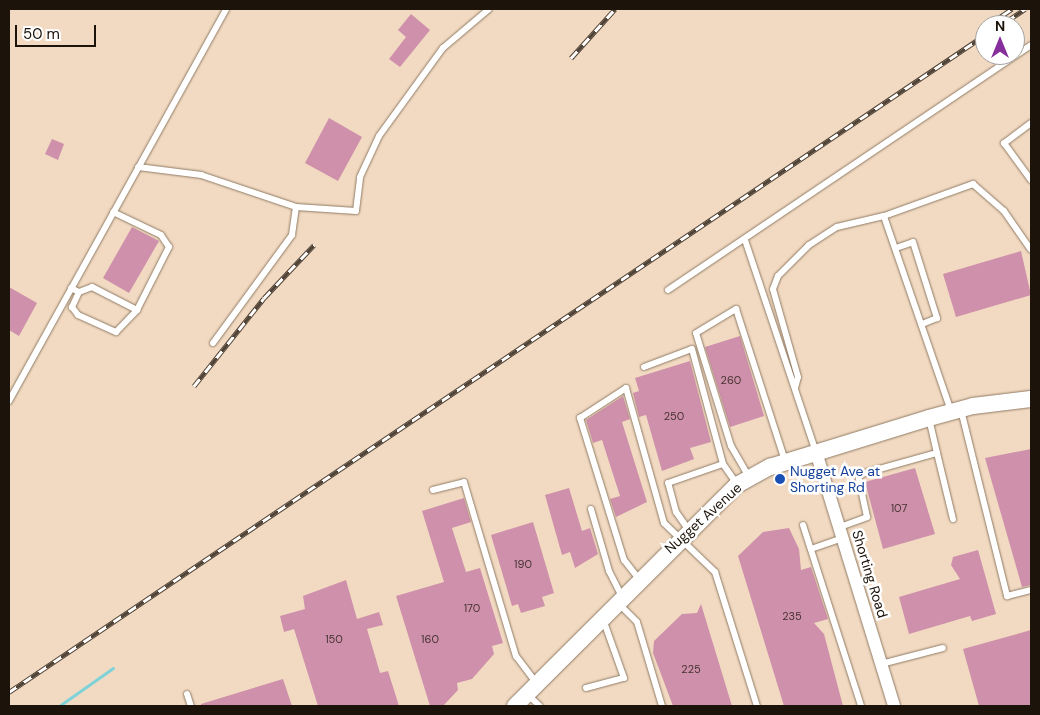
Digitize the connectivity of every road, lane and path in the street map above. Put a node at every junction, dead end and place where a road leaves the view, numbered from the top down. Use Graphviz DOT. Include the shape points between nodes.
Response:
graph roads {
  1 [pos="226,9"];
  2 [pos="489,9"];
  3 [pos="1031,45"];
  4 [pos="1031,123"];
  5 [pos="138,167"];
  6 [pos="1031,180"];
  7 [pos="296,207"];
  8 [pos="113,212"];
  9 [pos="884,216"];
  10 [pos="745,240"];
  11 [pos="896,248"];
  12 [pos="1031,250"];
  13 [pos="71,288"];
  14 [pos="668,290"];
  15 [pos="79,292"];
  16 [pos="137,310"];
  17 [pos="922,324"];
  18 [pos="213,343"];
  19 [pos="644,367"];
  20 [pos="795,388"];
  21 [pos="1031,398"];
  22 [pos="9,401"];
  23 [pos="956,410"];
  24 [pos="929,418"];
  25 [pos="816,452"];
  26 [pos="937,453"];
  27 [pos="785,462"];
  28 [pos="722,464"];
  29 [pos="744,481"];
  30 [pos="433,490"];
  31 [pos="591,509"];
  32 [pos="953,519"];
  33 [pos="803,525"];
  34 [pos="841,533"];
  35 [pos="683,534"];
  36 [pos="811,548"];
  37 [pos="639,579"];
  38 [pos="1031,590"];
  39 [pos="619,599"];
  40 [pos="602,618"];
  41 [pos="943,648"];
  42 [pos="881,664"];
  43 [pos="586,688"];
  44 [pos="532,689"];
  45 [pos="187,694"];
  46 [pos="191,706"];
  47 [pos="515,706"];
  48 [pos="540,706"];
  49 [pos="662,706"];
  50 [pos="757,706"];
  51 [pos="861,706"];
  52 [pos="894,706"];
  1 -- 5 [label="lane"];
  2 -- 7 [label="lane" via="443,48 385,128 360,177 356,211"];
  3 -- 10 [label="lane"];
  4 -- 6 [label="lane" via="1004,143"];
  5 -- 7 [label="lane" via="201,175"];
  5 -- 8 [label="lane"];
  7 -- 18 [label="lane" via="292,235"];
  8 -- 13 [label="lane"];
  8 -- 16 [label="lane" via="161,235 169,247"];
  9 -- 11 [label="lane"];
  9 -- 12 [label="lane" via="973,184 1004,211"];
  9 -- 20 [label="lane" via="837,227 809,245 778,276 772,289 798,378"];
  10 -- 14 [label="lane"];
  10 -- 20 [label="lane"];
  11 -- 17 [label="lane"];
  11 -- 17 [label="lane" via="913,242 937,318"];
  13 -- 15 [label="lane"];
  13 -- 22 [label="lane"];
  15 -- 16 [label="lane" via="92,287"];
  15 -- 16 [label="lane" via="72,307 78,315 116,332"];
  17 -- 23 [label="lane"];
  19 -- 28 [label="lane" via="692,349"];
  20 -- 25 [label="lane"];
  21 -- 23 [label="street, Nugget Avenue"];
  23 -- 24 [label="street, Nugget Avenue"];
  23 -- 38 [label="lane" via="1007,596"];
  24 -- 25 [label="street, Nugget Avenue"];
  24 -- 26 [label="lane"];
  25 -- 27 [label="street, Nugget Avenue"];
  25 -- 34 [label="street, Shorting Road"];
  26 -- 32 [label="lane"];
  26 -- 34 [label="lane" via="858,475 867,517"];
  27 -- 29 [label="street, Nugget Avenue"];
  27 -- 29 [label="lane" via="736,309 696,334"];
  28 -- 29 [label="lane"];
  28 -- 35 [label="lane" via="668,483"];
  29 -- 35 [label="street, Nugget Avenue"];
  30 -- 44 [label="lane" via="464,482 516,656"];
  31 -- 39 [label="lane"];
  33 -- 36 [label="lane"];
  34 -- 36 [label="lane"];
  34 -- 42 [label="street, Shorting Road"];
  35 -- 37 [label="street, Nugget Avenue"];
  35 -- 37 [label="lane" via="664,523 626,388 580,418 624,560"];
  35 -- 50 [label="lane" via="715,572"];
  36 -- 51 [label="lane"];
  37 -- 39 [label="street, Nugget Avenue"];
  39 -- 40 [label="street, Nugget Avenue"];
  39 -- 49 [label="lane" via="637,622"];
  40 -- 43 [label="lane" via="624,678"];
  40 -- 44 [label="street, Nugget Avenue"];
  41 -- 42 [label="lane"];
  42 -- 52 [label="street, Shorting Road"];
  44 -- 47 [label="street, Nugget Avenue"];
  44 -- 48 [label="lane"];
  45 -- 46 [label="lane"];
}
